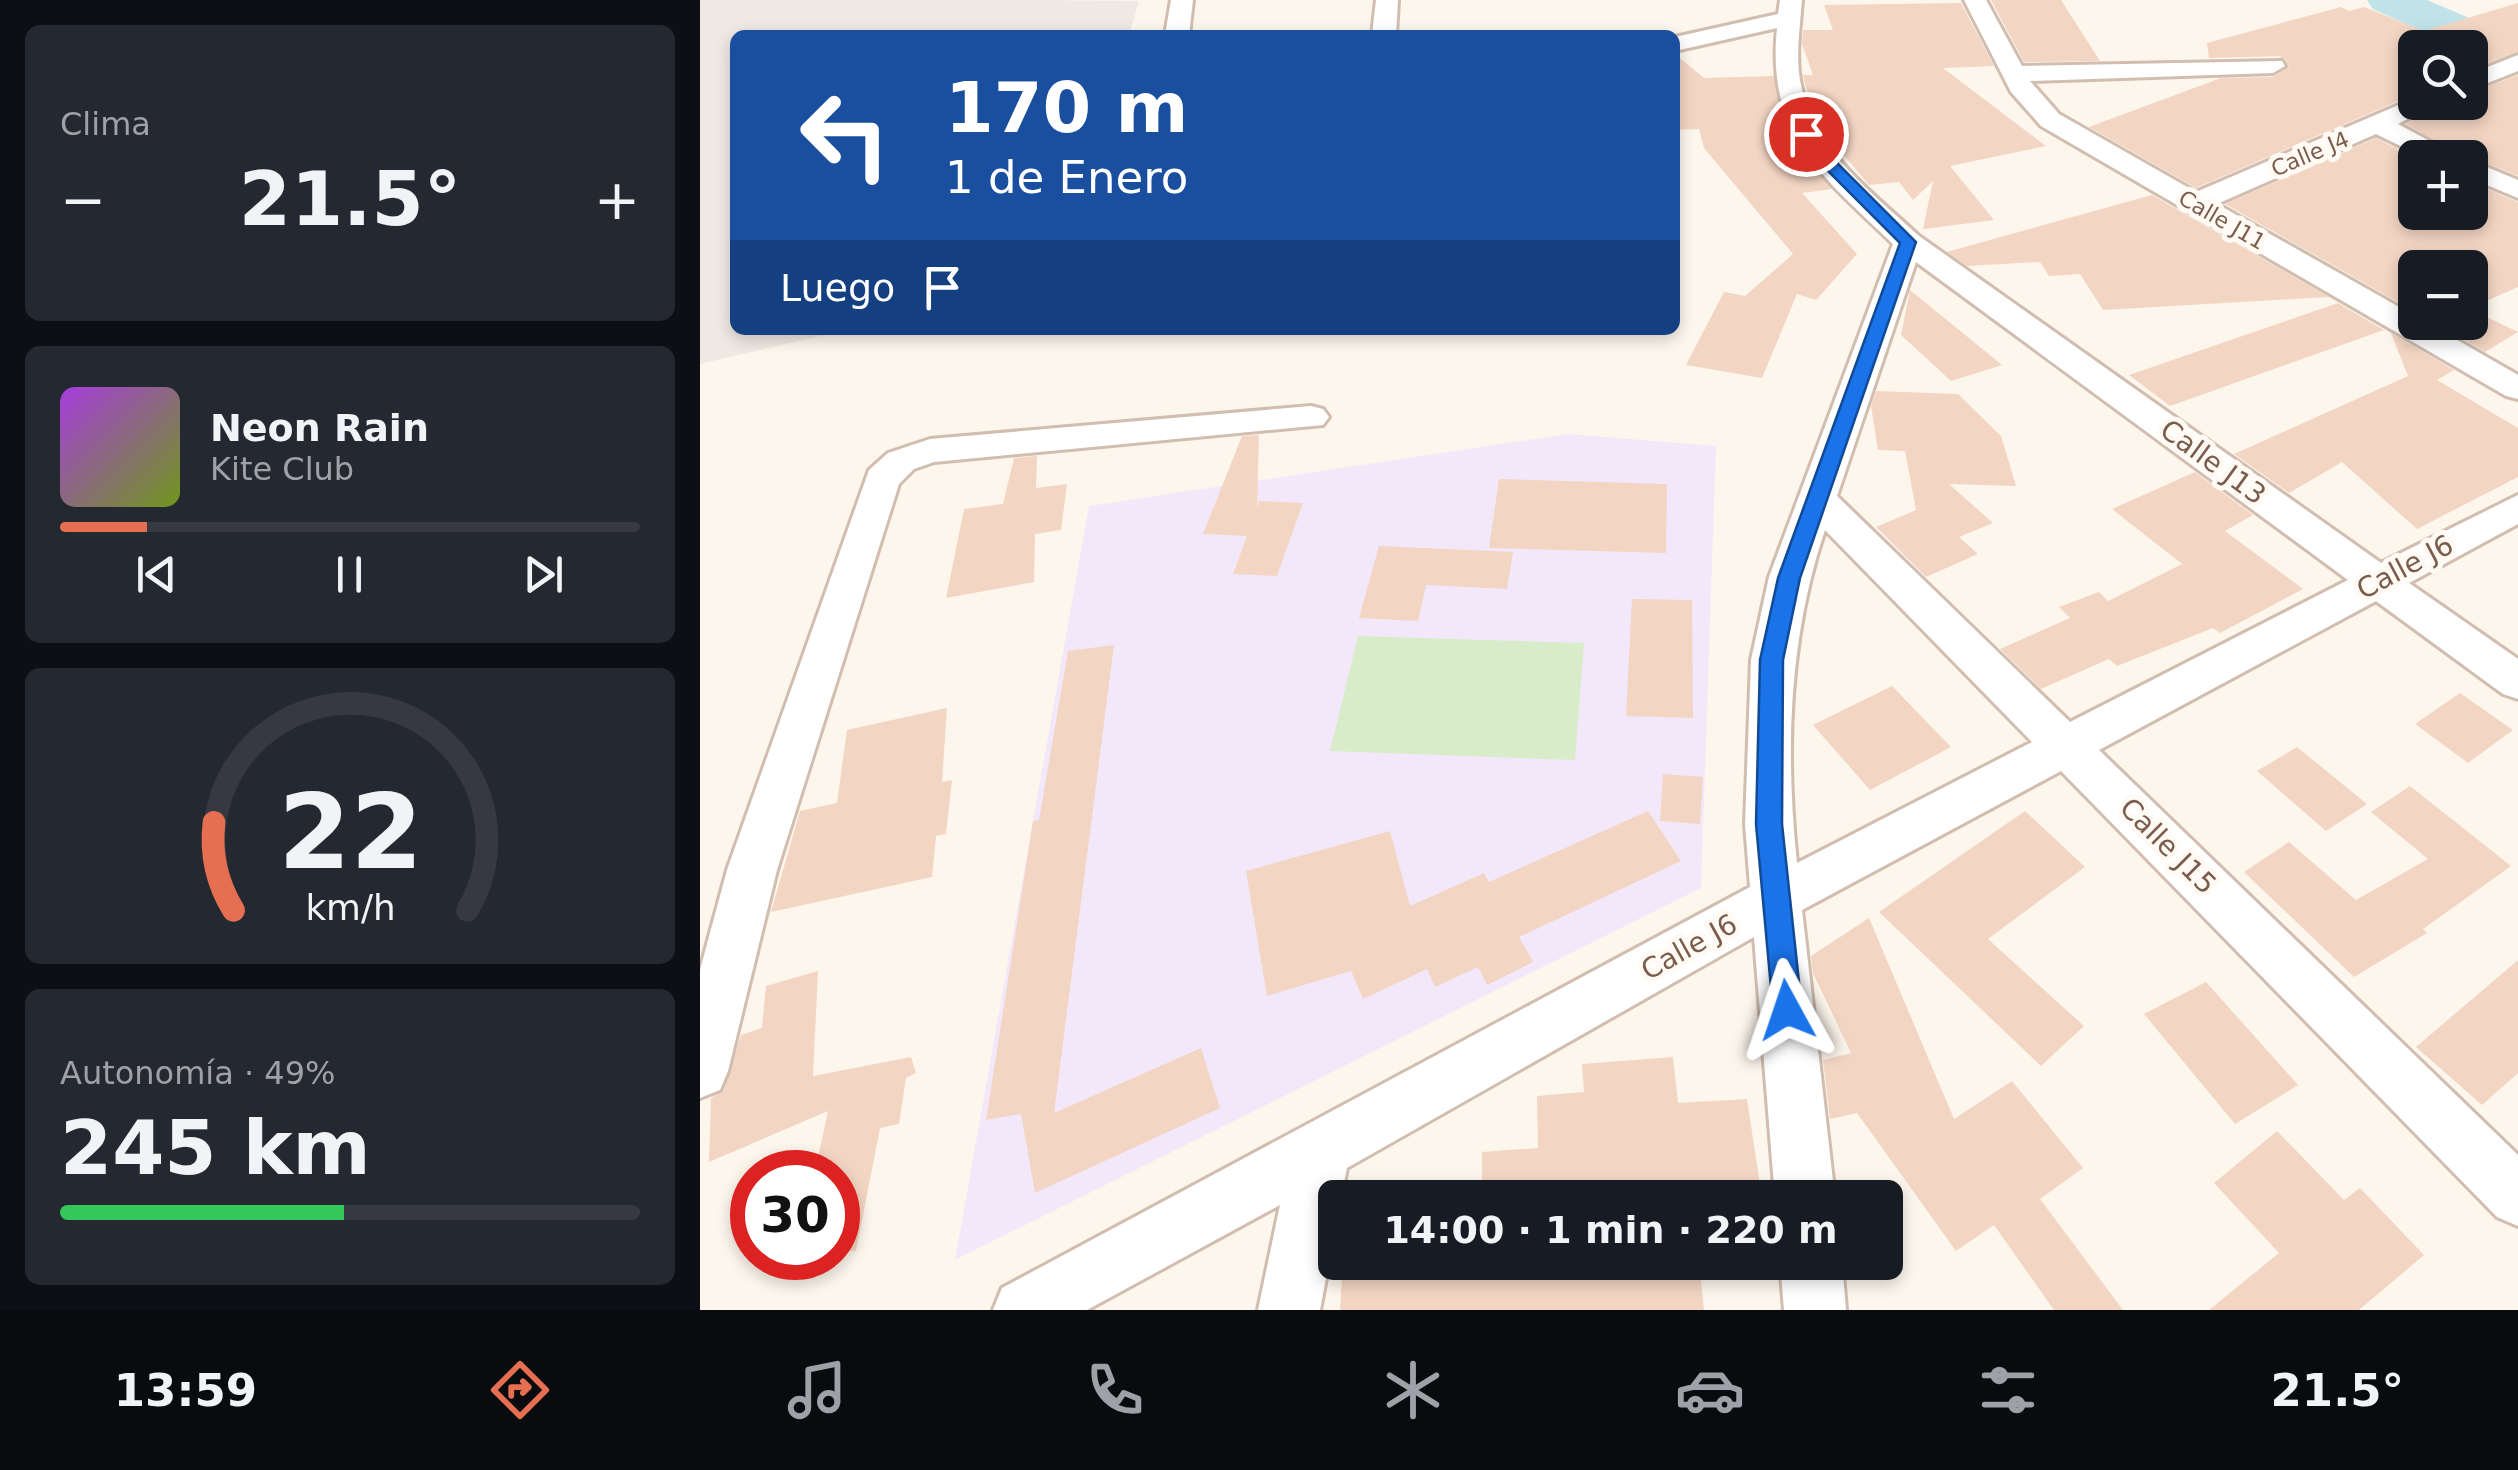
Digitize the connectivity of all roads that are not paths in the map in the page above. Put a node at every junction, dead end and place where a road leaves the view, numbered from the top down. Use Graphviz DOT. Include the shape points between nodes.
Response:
graph roads {
  1 [pos="1182,0"];
  2 [pos="1387,0"];
  3 [pos="1975,0"];
  4 [pos="1790,9"];
  5 [pos="1178,30"];
  6 [pos="1384,30"];
  7 [pos="1680,42"];
  8 [pos="2518,62"];
  9 [pos="2273,66"];
  10 [pos="2013,74"];
  11 [pos="2488,75"];
  12 [pos="2398,116"];
  13 [pos="2378,125"];
  14 [pos="2410,140"];
  15 [pos="2488,176"];
  16 [pos="2518,190"];
  17 [pos="2193,204"];
  18 [pos="1908,242"];
  19 [pos="2518,389"];
  20 [pos="1310,417"];
  21 [pos="1816,498"];
  22 [pos="2518,508"];
  23 [pos="2379,581"];
  24 [pos="2518,682"];
  25 [pos="2065,744"];
  26 [pos="1777,898"];
  27 [pos="700,1071"];
  28 [pos="1321,1151"];
  29 [pos="1803,1180"];
  30 [pos="2518,1196"];
  31 [pos="1812,1280"];
  32 [pos="1024,1310"];
  33 [pos="1289,1310"];
  34 [pos="1815,1310"];
  1 -- 5 [label="street"];
  2 -- 6 [label="street"];
  3 -- 10 [label="street, Calle J11"];
  4 -- 7 [label="street"];
  4 -- 18 [label="street, Calle J13" via="1788,82 1806,134"];
  8 -- 11 [label="street"];
  9 -- 10 [label="street"];
  10 -- 17 [label="street, Calle J11" via="2050,120"];
  12 -- 13 [label="street, Calle J4"];
  13 -- 14 [label="street"];
  13 -- 17 [label="street, Calle J4"];
  15 -- 16 [label="street"];
  17 -- 19 [label="street, Calle J11"];
  18 -- 21 [label="street"];
  18 -- 23 [label="street, Calle J13"];
  20 -- 27 [label="street" via="930,451 901,461 882,479 752,870"];
  21 -- 25 [label="street, Calle J15"];
  21 -- 26 [label="street" via="1789,578 1772,660 1769,824"];
  22 -- 23 [label="street, Calle J6"];
  23 -- 24 [label="street, Calle J13"];
  23 -- 25 [label="street, Calle J6"];
  25 -- 26 [label="street, Calle J6"];
  25 -- 30 [label="street, Calle J15"];
  26 -- 28 [label="street, Calle J6"];
  26 -- 29 [label="street"];
  28 -- 32 [label="street, Calle J6"];
  28 -- 33 [label="street"];
  31 -- 34 [label="street"];
}
